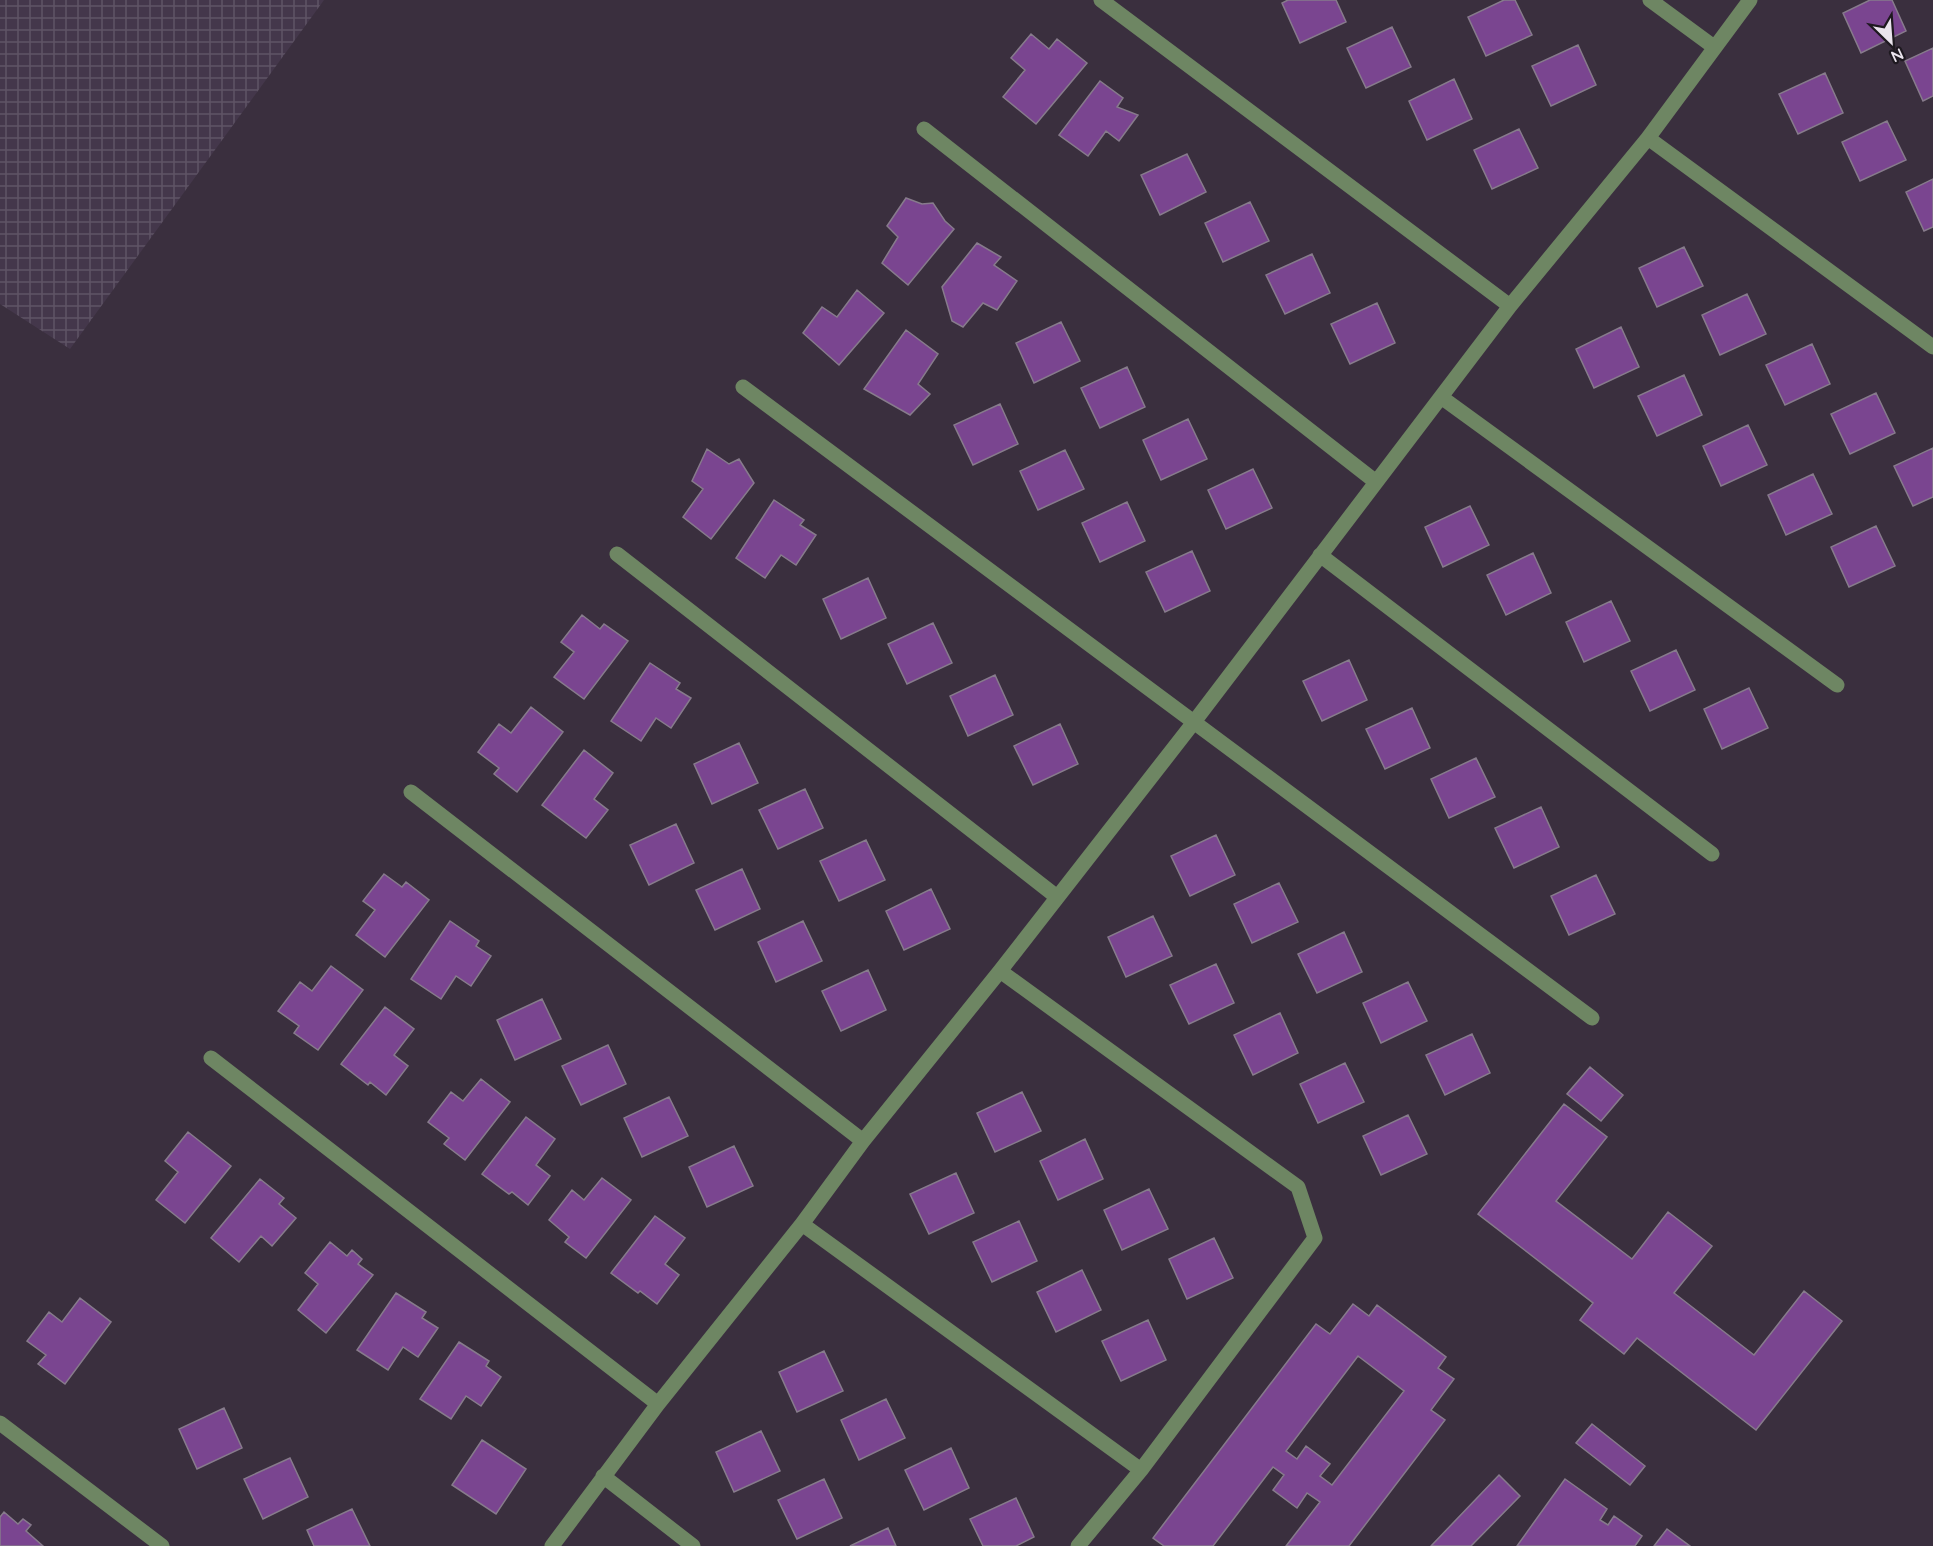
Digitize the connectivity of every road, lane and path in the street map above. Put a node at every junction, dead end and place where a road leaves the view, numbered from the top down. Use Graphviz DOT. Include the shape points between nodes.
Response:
graph roads {
  1 [pos="1101,0"];
  2 [pos="1650,0"];
  3 [pos="1750,0"];
  4 [pos="1714,47"];
  5 [pos="924,129"];
  6 [pos="1648,138"];
  7 [pos="1510,306"];
  8 [pos="1933,347"];
  9 [pos="743,387"];
  10 [pos="1441,397"];
  11 [pos="1376,482"];
  12 [pos="617,554"];
  13 [pos="1320,555"];
  14 [pos="1837,685"];
  15 [pos="1194,722"];
  16 [pos="411,792"];
  17 [pos="1712,854"];
  18 [pos="1057,897"];
  19 [pos="1000,971"];
  20 [pos="1592,1018"];
  21 [pos="211,1058"];
  22 [pos="863,1141"];
  23 [pos="802,1224"];
  24 [pos="658,1404"];
  25 [pos="0,1423"];
  26 [pos="1141,1470"];
  27 [pos="603,1476"];
  28 [pos="162,1546"];
  29 [pos="552,1546"];
  30 [pos="693,1546"];
  31 [pos="1078,1546"];
  1 -- 7 [label="street"];
  2 -- 4 [label="street"];
  3 -- 4 [label="street"];
  4 -- 6 [label="street"];
  5 -- 11 [label="street"];
  6 -- 7 [label="street"];
  6 -- 8 [label="street"];
  7 -- 10 [label="street"];
  9 -- 15 [label="street"];
  10 -- 11 [label="street"];
  10 -- 14 [label="street"];
  11 -- 13 [label="street"];
  12 -- 18 [label="street"];
  13 -- 15 [label="street"];
  13 -- 17 [label="street"];
  15 -- 18 [label="street"];
  15 -- 20 [label="street"];
  16 -- 22 [label="street"];
  18 -- 19 [label="street"];
  19 -- 22 [label="street"];
  19 -- 26 [label="street" via="1298,1187 1316,1238"];
  21 -- 24 [label="street"];
  22 -- 23 [label="street"];
  23 -- 24 [label="street"];
  23 -- 26 [label="street"];
  24 -- 27 [label="street"];
  25 -- 28 [label="street"];
  26 -- 31 [label="street"];
  27 -- 29 [label="street"];
  27 -- 30 [label="street"];
}
